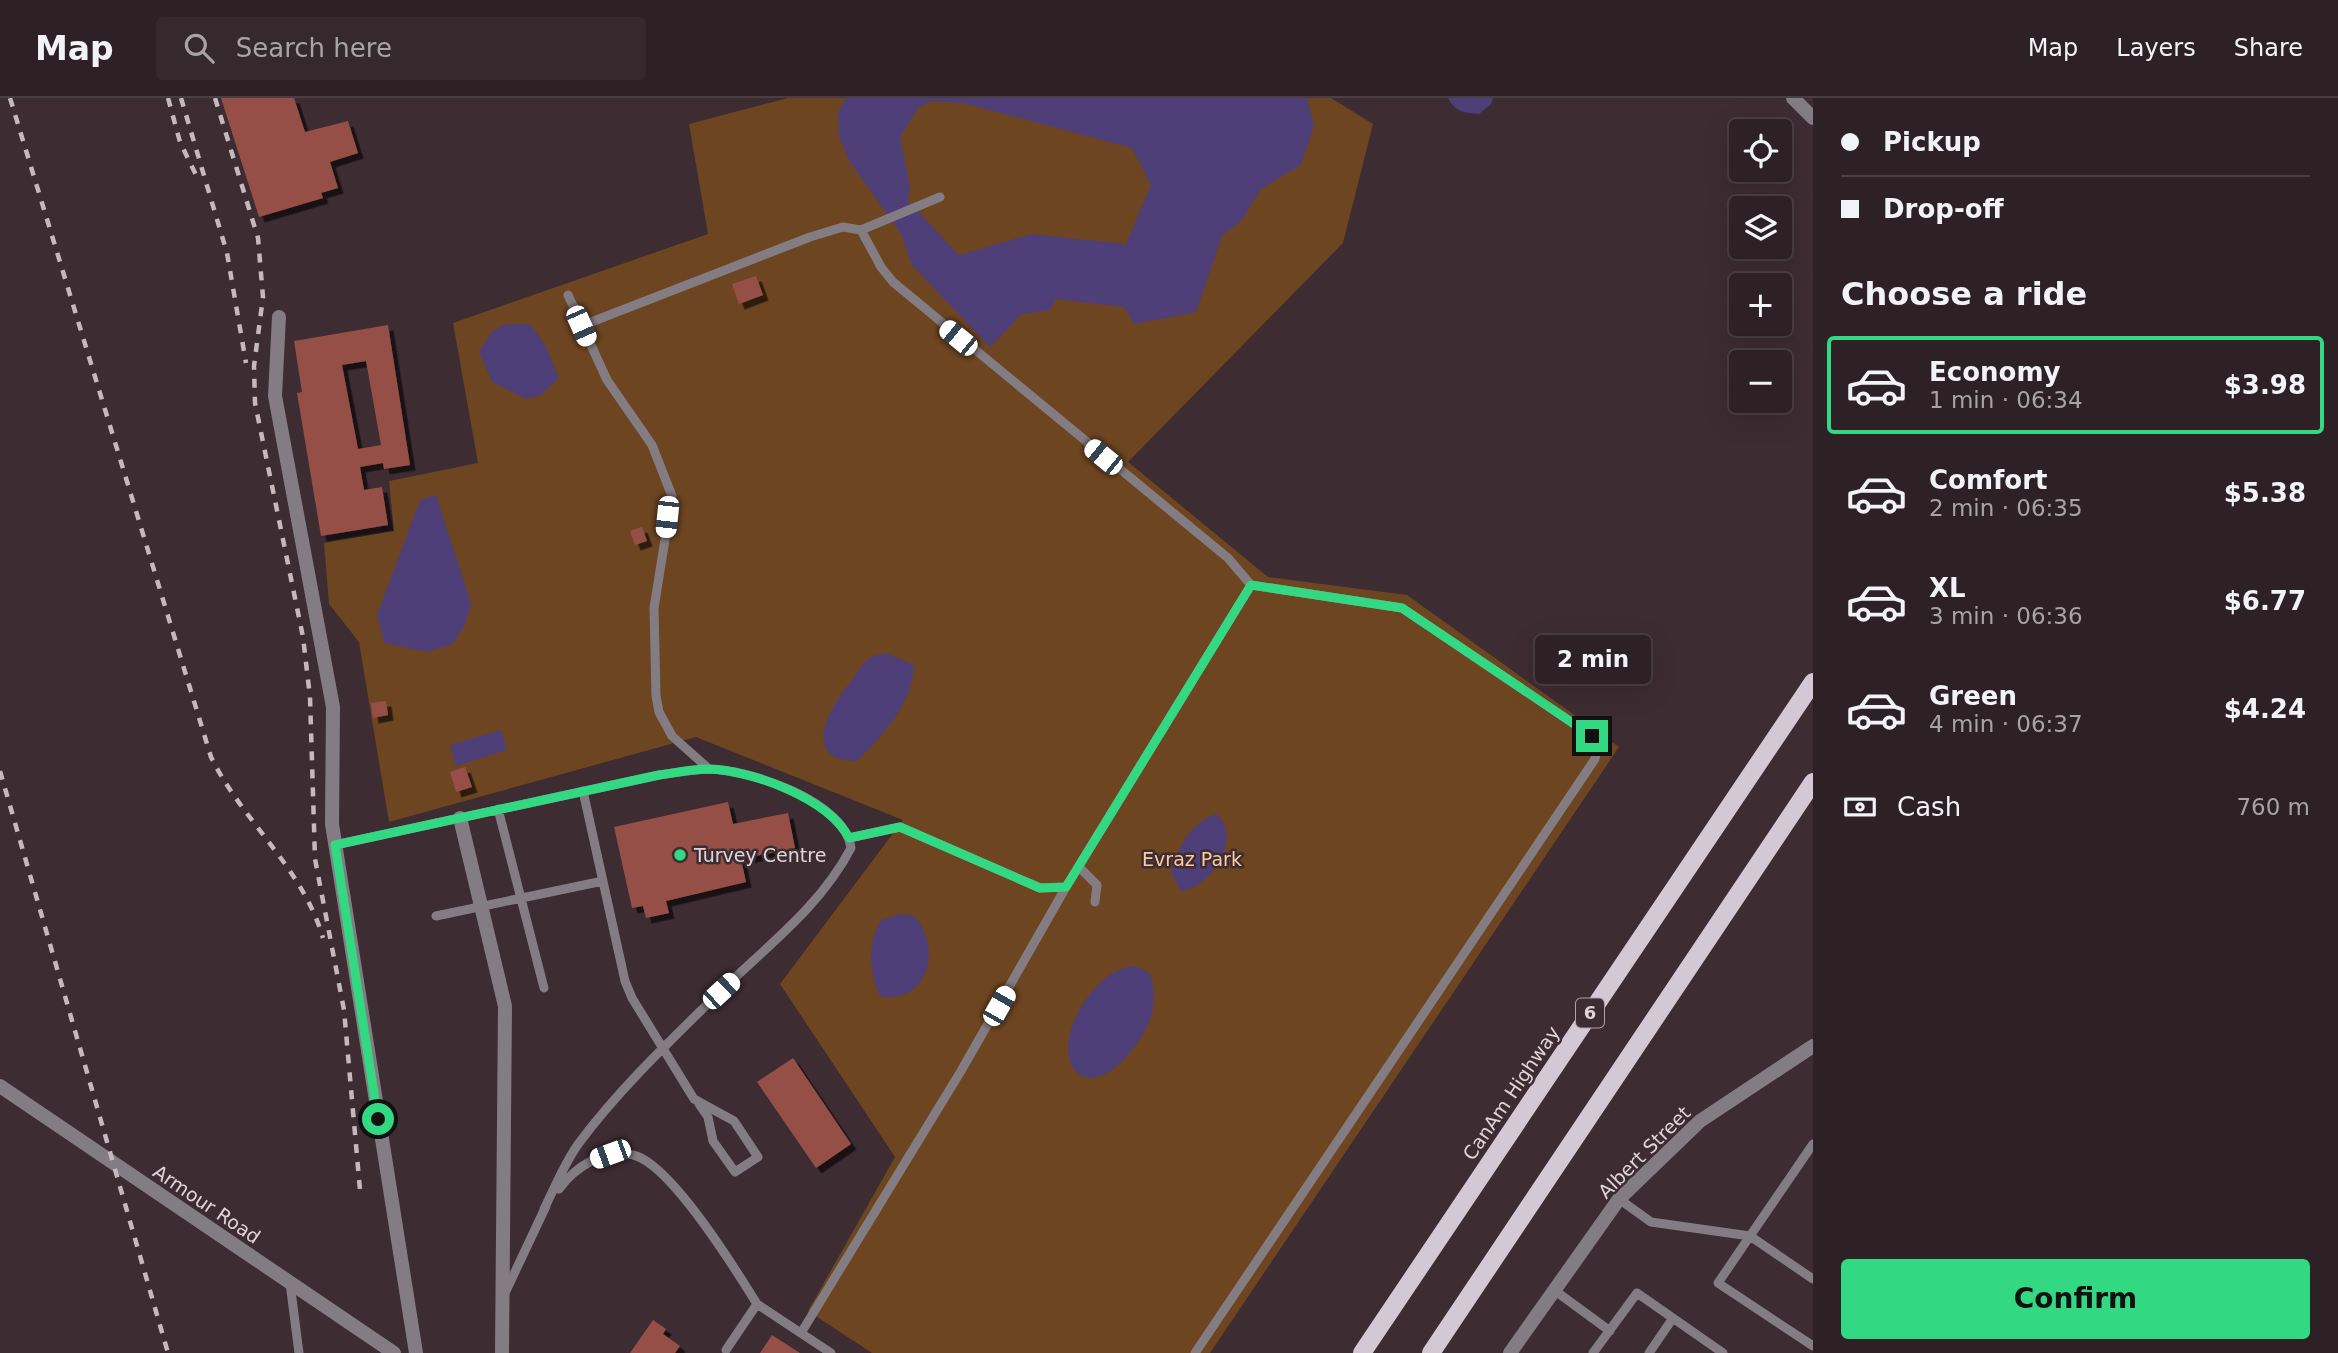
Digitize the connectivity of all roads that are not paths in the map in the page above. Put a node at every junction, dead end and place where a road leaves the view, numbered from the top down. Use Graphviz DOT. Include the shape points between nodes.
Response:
graph roads {
  1 [pos="1793,98"];
  2 [pos="1813,118"];
  3 [pos="937,199"];
  4 [pos="861,230"];
  5 [pos="568,295"];
  6 [pos="279,317"];
  7 [pos="581,326"];
  8 [pos="1251,585"];
  9 [pos="1813,682"];
  10 [pos="709,769"];
  11 [pos="1813,782"];
  12 [pos="583,791"];
  13 [pos="498,809"];
  14 [pos="460,818"];
  15 [pos="849,838"];
  16 [pos="335,845"];
  17 [pos="1080,869"];
  18 [pos="603,881"];
  19 [pos="1066,887"];
  20 [pos="521,899"];
  21 [pos="1095,902"];
  22 [pos="481,907"];
  23 [pos="436,916"];
  24 [pos="544,988"];
  25 [pos="1813,1045"];
  26 [pos="663,1052"];
  27 [pos="0,1086"];
  28 [pos="699,1104"];
  29 [pos="1813,1144"];
  30 [pos="1619,1199"];
  31 [pos="544,1209"];
  32 [pos="1750,1236"];
  33 [pos="1813,1279"];
  34 [pos="290,1283"];
  35 [pos="1554,1290"];
  36 [pos="502,1299"];
  37 [pos="757,1304"];
  38 [pos="1673,1318"];
  39 [pos="1610,1331"];
  40 [pos="801,1333"];
  41 [pos="1813,1346"];
  42 [pos="726,1350"];
  43 [pos="299,1353"];
  44 [pos="394,1353"];
  45 [pos="416,1353"];
  46 [pos="502,1353"];
  47 [pos="831,1353"];
  48 [pos="1195,1353"];
  49 [pos="1362,1353"];
  50 [pos="1432,1353"];
  51 [pos="1510,1353"];
  52 [pos="1593,1353"];
  53 [pos="1649,1353"];
  54 [pos="1723,1353"];
  1 -- 2 [label="street"];
  3 -- 4 [label="lane"];
  4 -- 7 [label="lane" via="843,227 810,237"];
  4 -- 8 [label="lane" via="892,282 1228,558"];
  5 -- 7 [label="lane"];
  6 -- 16 [label="street" via="275,396 333,707 331,824"];
  7 -- 10 [label="lane" via="607,380 652,445 672,496 654,608 656,695 672,736"];
  8 -- 17 [label="lane"];
  8 -- 48 [label="lane" via="1402,608 1598,744 1595,759"];
  9 -- 49 [label="main road, CanAm Highway / 6"];
  10 -- 12 [label="lane"];
  10 -- 15 [label="lane" via="771,782 811,801 830,813"];
  11 -- 50 [label="main road"];
  12 -- 13 [label="lane"];
  12 -- 18 [label="lane"];
  13 -- 14 [label="lane"];
  13 -- 20 [label="lane"];
  14 -- 16 [label="lane"];
  14 -- 22 [label="street"];
  15 -- 19 [label="lane" via="900,827 1040,888"];
  15 -- 26 [label="lane" via="851,848 814,904"];
  16 -- 45 [label="street"];
  17 -- 19 [label="lane"];
  17 -- 21 [label="lane" via="1097,885"];
  18 -- 20 [label="lane"];
  18 -- 26 [label="lane" via="625,981"];
  19 -- 40 [label="lane" via="961,1071"];
  20 -- 22 [label="lane"];
  20 -- 24 [label="lane"];
  22 -- 23 [label="lane"];
  22 -- 36 [label="street" via="505,1006"];
  25 -- 30 [label="street, Albert Street" via="1700,1121"];
  26 -- 28 [label="lane"];
  26 -- 31 [label="lane" via="578,1145"];
  27 -- 34 [label="street, Armour Road"];
  28 -- 28 [label="lane" via="734,1121 758,1157 735,1172 713,1141 712,1128"];
  29 -- 32 [label="lane"];
  30 -- 32 [label="lane" via="1651,1222"];
  30 -- 35 [label="street, Albert Street"];
  31 -- 36 [label="lane"];
  31 -- 37 [label="lane" via="585,1163 610,1154 634,1155 671,1182"];
  32 -- 33 [label="lane"];
  32 -- 41 [label="lane" via="1718,1283"];
  34 -- 43 [label="lane"];
  34 -- 44 [label="street, Armour Road"];
  35 -- 39 [label="lane"];
  35 -- 51 [label="street, Albert Street"];
  36 -- 46 [label="street"];
  37 -- 40 [label="lane"];
  37 -- 42 [label="lane"];
  38 -- 39 [label="lane" via="1637,1293"];
  38 -- 53 [label="lane"];
  38 -- 54 [label="lane"];
  39 -- 52 [label="lane"];
  40 -- 47 [label="lane"];
}
